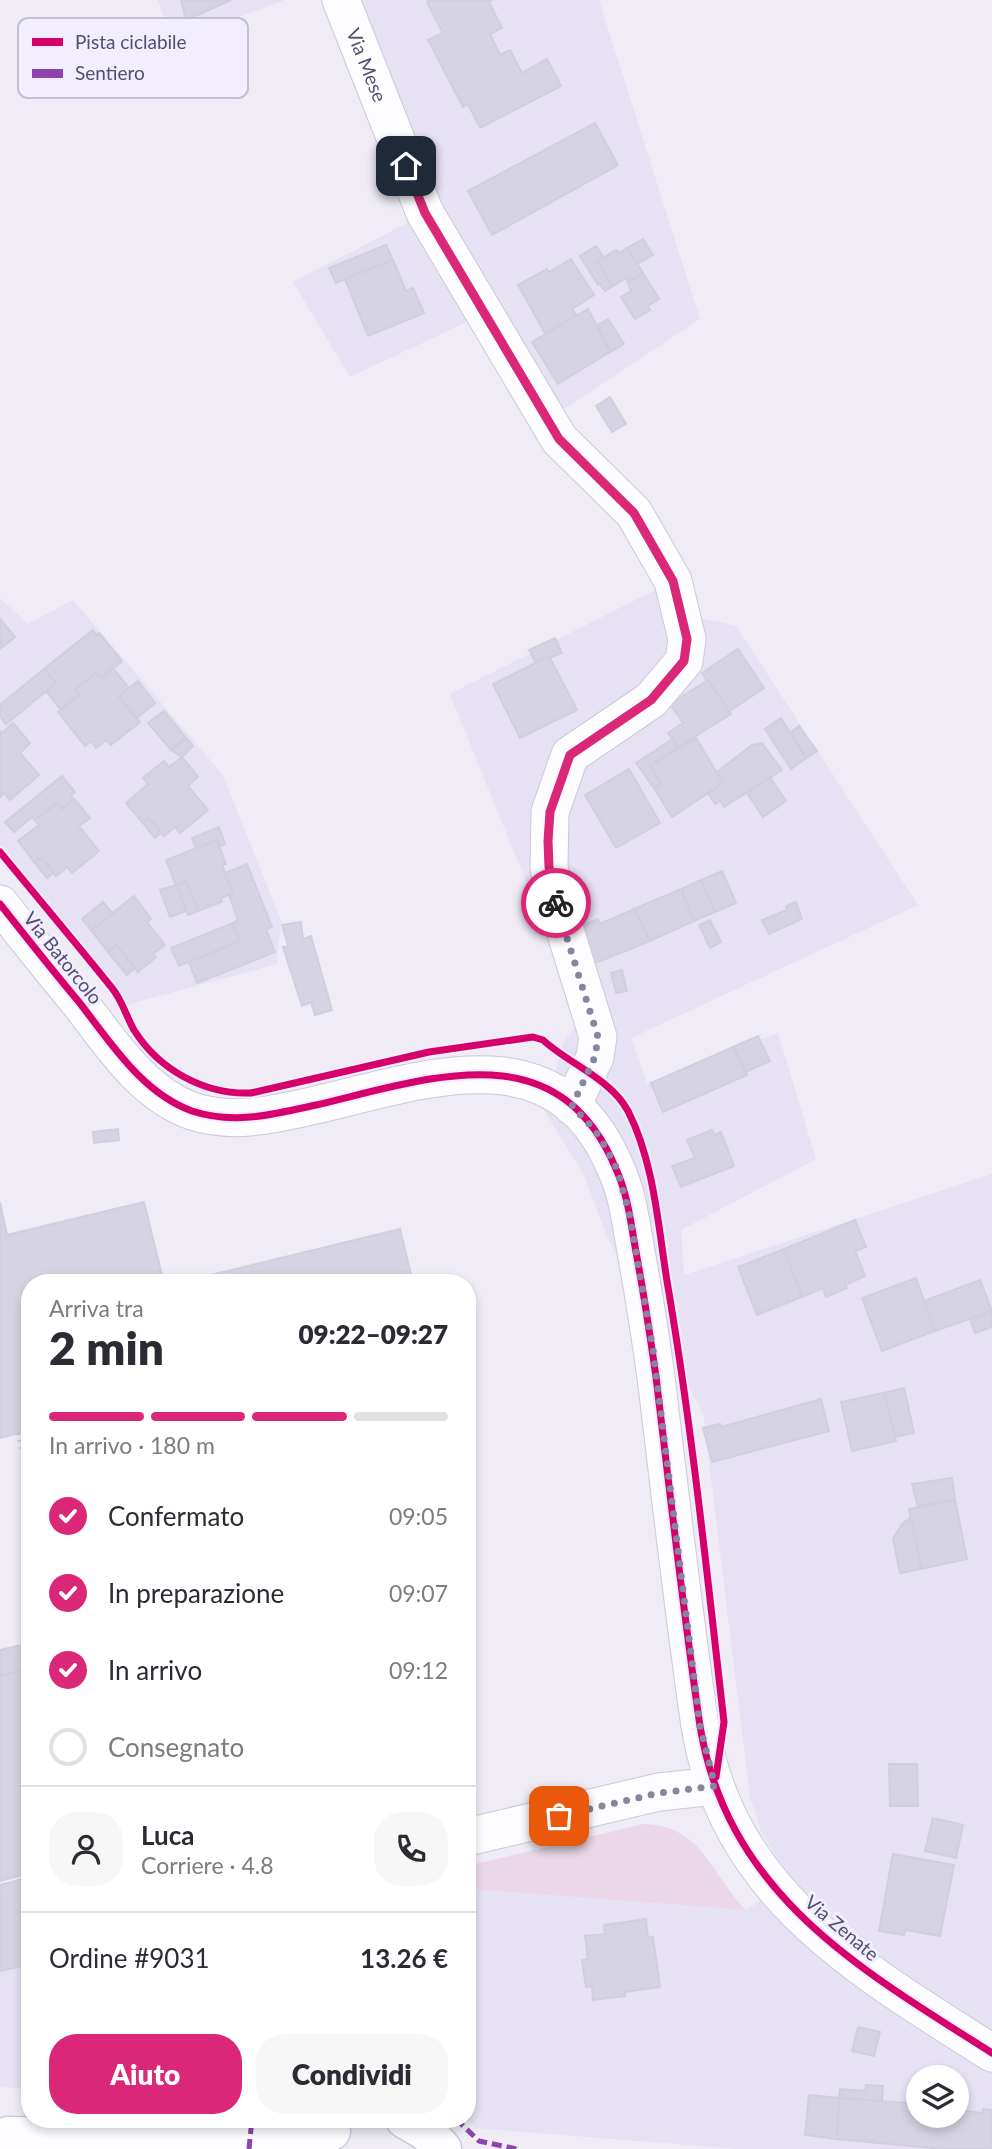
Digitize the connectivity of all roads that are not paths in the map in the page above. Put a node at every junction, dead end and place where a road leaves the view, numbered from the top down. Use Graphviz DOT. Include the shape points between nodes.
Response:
graph roads {
  1 [pos="341,0"];
  2 [pos="0,904"];
  3 [pos="572,1106"];
  4 [pos="715,1786"];
  5 [pos="476,1835"];
  6 [pos="992,2053"];
  7 [pos="420,2128"];
  8 [pos="334,2129"];
  9 [pos="4,2136"];
  10 [pos="119,2149"];
  11 [pos="442,2149"];
  1 -- 3 [label="street, Via Mese" via="425,213 559,439 634,513 673,581 687,639 684,661 651,700 570,755 550,812 549,867 555,898 598,1037 595,1057"];
  2 -- 3 [label="street, Via Batorcolo" via="126,1062 155,1089 188,1109 222,1118 260,1116 473,1073 530,1082"];
  3 -- 4 [label="street, Via Batorcolo" via="606,1148 629,1212 653,1350 700,1726"];
  4 -- 5 [label="street" via="659,1793"];
  4 -- 6 [label="street, Via Zenate" via="751,1856 802,1917 860,1967"];
  7 -- 11 [label="street"];
  8 -- 9 [label="street" via="304,2138 270,2140"];
  9 -- 10 [label="street"];
}
